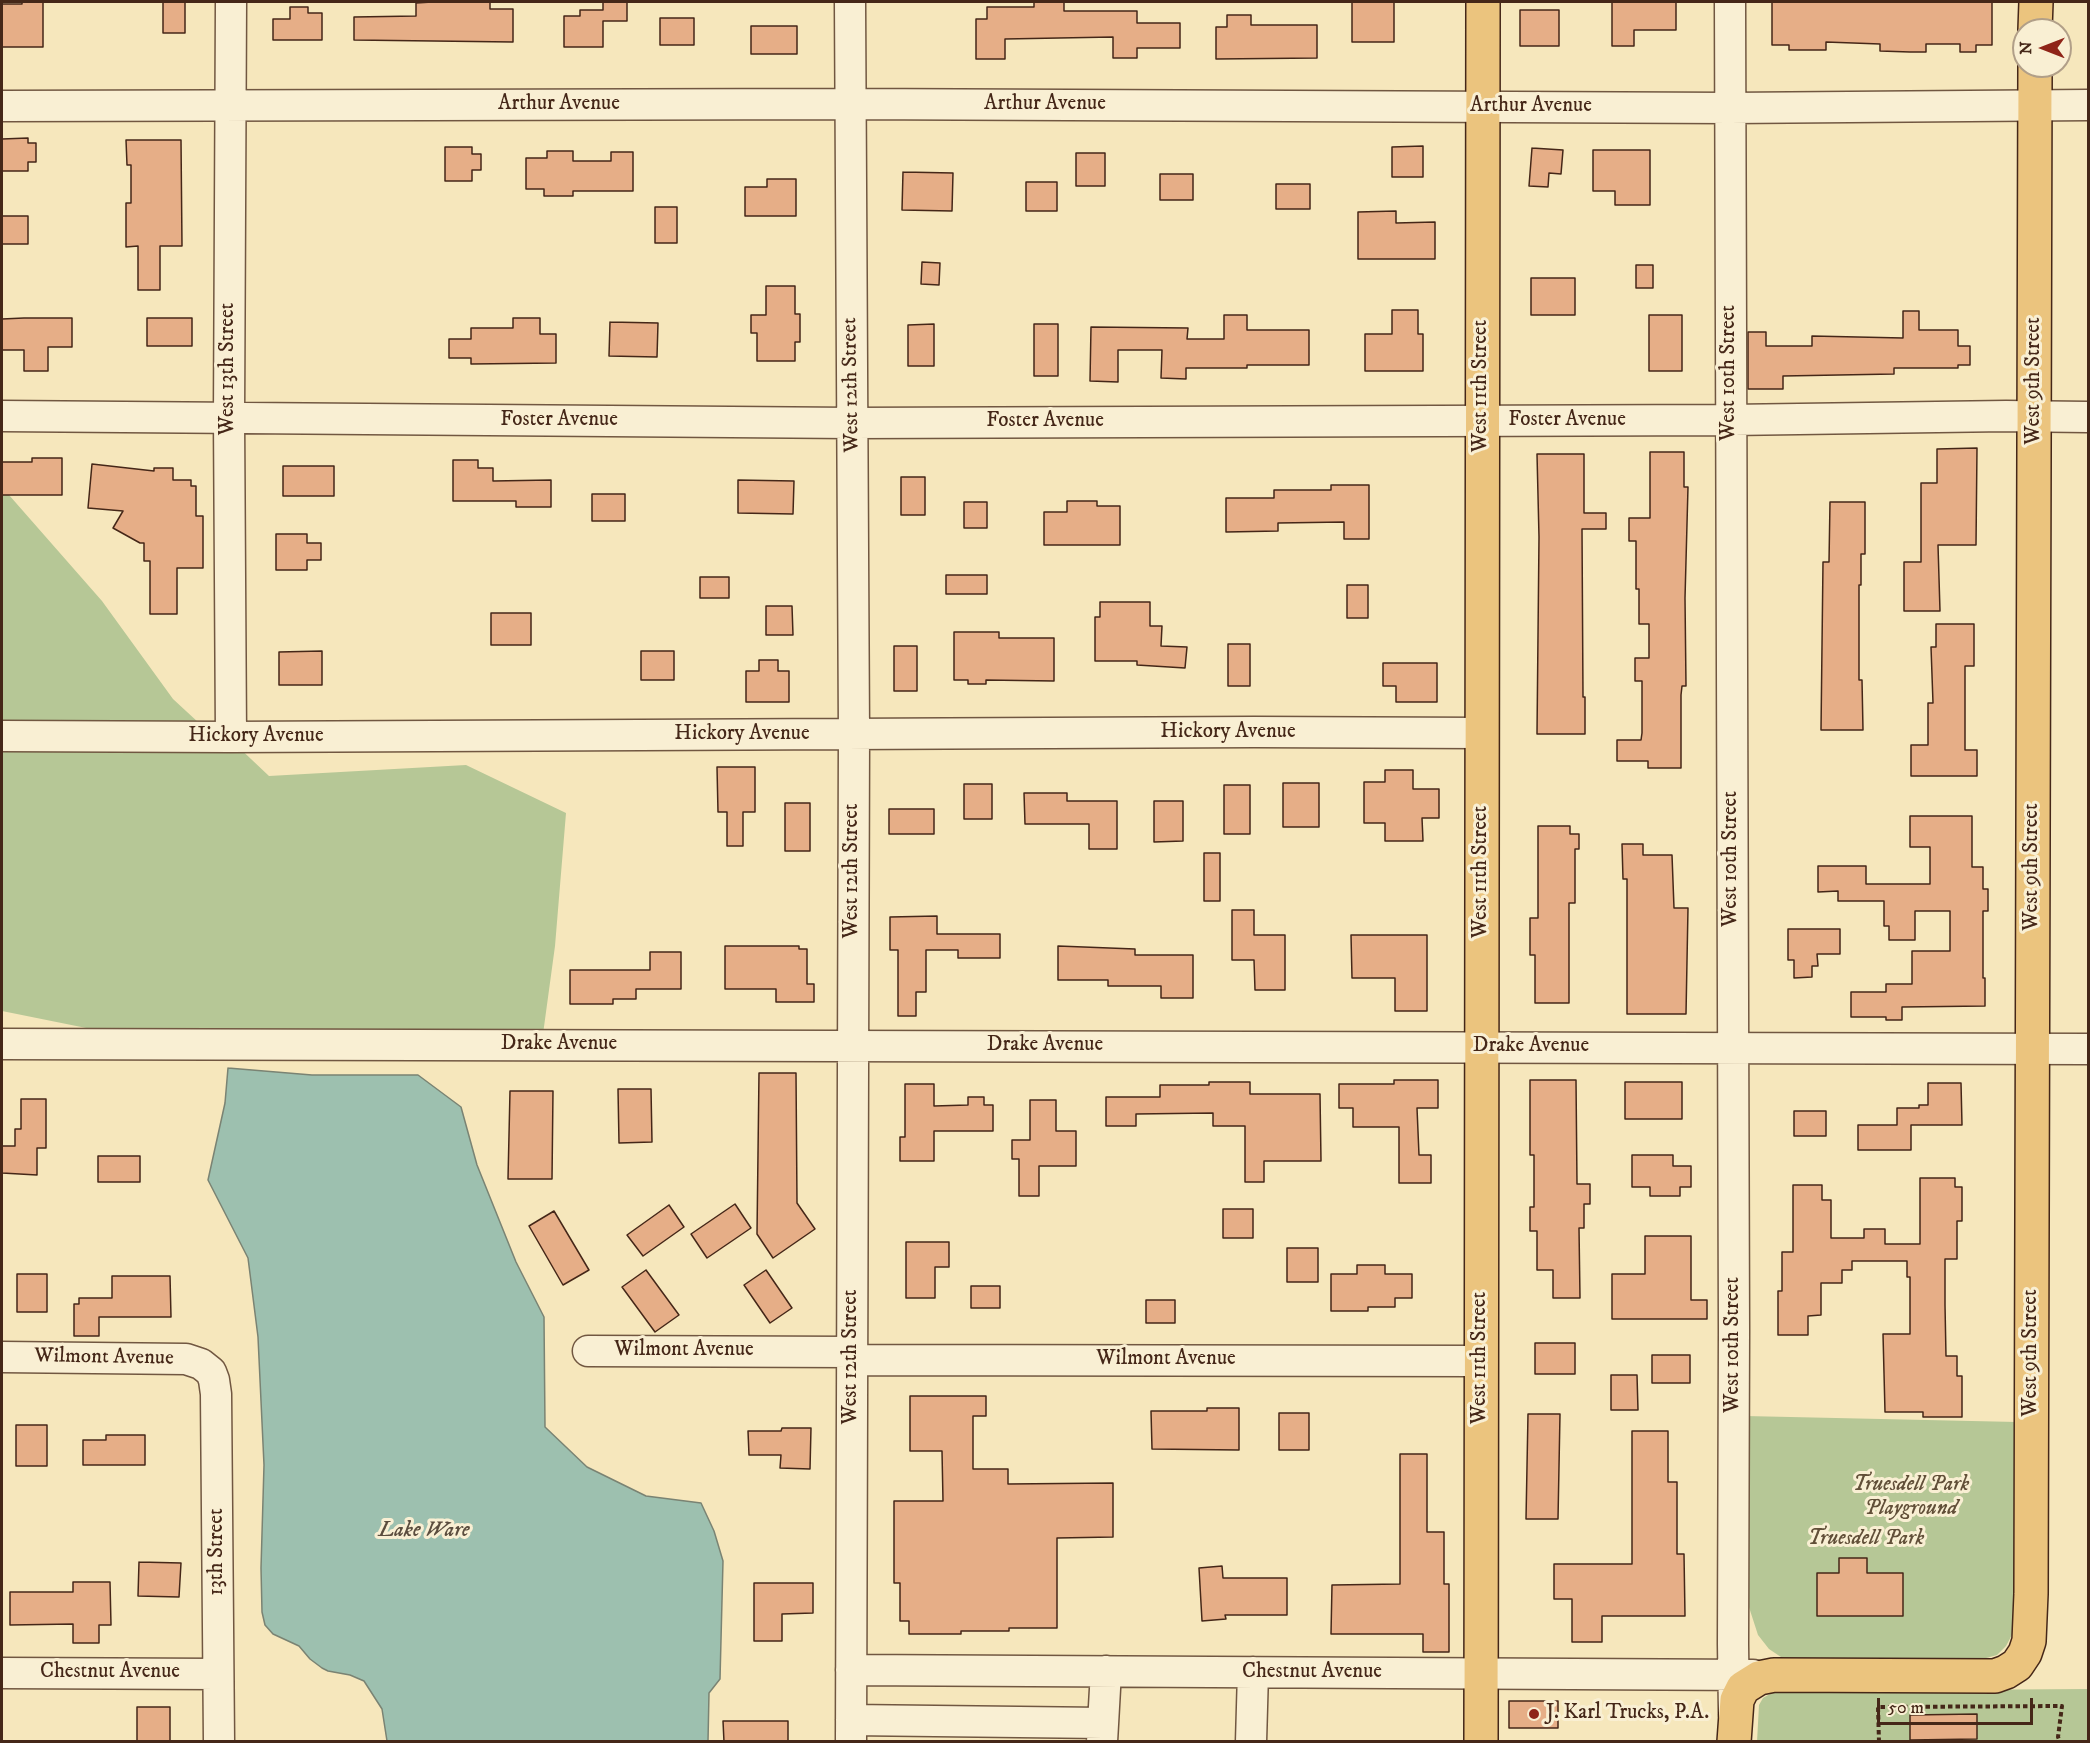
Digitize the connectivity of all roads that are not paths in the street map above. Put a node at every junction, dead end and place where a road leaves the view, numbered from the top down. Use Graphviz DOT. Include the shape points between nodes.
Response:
graph roads {
  1 [pos="231,2"];
  2 [pos="850,2"];
  3 [pos="1483,2"];
  4 [pos="1730,2"];
  5 [pos="2036,2"];
  6 [pos="2036,18"];
  7 [pos="2035,78"];
  8 [pos="849,105"];
  9 [pos="2035,105"];
  10 [pos="2088,105"];
  11 [pos="2,106"];
  12 [pos="231,107"];
  13 [pos="1483,107"];
  14 [pos="1730,108"];
  15 [pos="2,416"];
  16 [pos="2035,416"];
  17 [pos="2088,417"];
  18 [pos="229,418"];
  19 [pos="1730,420"];
  20 [pos="1482,421"];
  21 [pos="852,423"];
  22 [pos="1482,733"];
  23 [pos="854,734"];
  24 [pos="2,736"];
  25 [pos="231,737"];
  26 [pos="2,1044"];
  27 [pos="853,1045"];
  28 [pos="1482,1047"];
  29 [pos="1733,1047"];
  30 [pos="2032,1048"];
  31 [pos="2088,1049"];
  32 [pos="588,1351"];
  33 [pos="852,1356"];
  34 [pos="2,1357"];
  35 [pos="1481,1360"];
  36 [pos="205,1366"];
  37 [pos="2017,1665"];
  38 [pos="851,1670"];
  39 [pos="1106,1671"];
  40 [pos="1253,1672"];
  41 [pos="2,1673"];
  42 [pos="218,1674"];
  43 [pos="1481,1675"];
  44 [pos="1752,1678"];
  45 [pos="1734,1729"];
  46 [pos="851,1731"];
  47 [pos="1102,1732"];
  48 [pos="219,1742"];
  49 [pos="1251,1742"];
  50 [pos="1481,1742"];
  1 -- 12 [label="street, West 13th Street"];
  2 -- 8 [label="street, West 12th Street"];
  3 -- 13 [label="main road, West 11th Street"];
  4 -- 14 [label="street, West 10th Street"];
  5 -- 6 [label="main road"];
  7 -- 9 [label="main road, West 9th Street"];
  8 -- 12 [label="street, Arthur Avenue"];
  8 -- 13 [label="street, Arthur Avenue"];
  8 -- 21 [label="street, West 12th Street"];
  9 -- 10 [label="street, Arthur Avenue"];
  9 -- 14 [label="street, Arthur Avenue"];
  9 -- 16 [label="main road, West 9th Street"];
  11 -- 12 [label="street, Arthur Avenue"];
  12 -- 18 [label="street, West 13th Street"];
  13 -- 14 [label="street, Arthur Avenue"];
  13 -- 20 [label="main road, West 11th Street"];
  14 -- 19 [label="street, West 10th Street"];
  15 -- 18 [label="street, Foster Avenue"];
  16 -- 17 [label="street, Foster Avenue"];
  16 -- 19 [label="street, Foster Avenue"];
  16 -- 30 [label="main road, West 9th Street"];
  18 -- 21 [label="street, Foster Avenue"];
  18 -- 25 [label="street, West 13th Street"];
  19 -- 20 [label="street, Foster Avenue"];
  19 -- 29 [label="street, West 10th Street"];
  20 -- 21 [label="street, Foster Avenue"];
  20 -- 22 [label="main road, West 11th Street"];
  21 -- 23 [label="street, West 12th Street"];
  22 -- 23 [label="street, Hickory Avenue"];
  22 -- 28 [label="main road, West 11th Street"];
  23 -- 25 [label="street, Hickory Avenue"];
  23 -- 27 [label="street, West 12th Street"];
  24 -- 25 [label="street, Hickory Avenue"];
  26 -- 27 [label="street, Drake Avenue"];
  27 -- 28 [label="street, Drake Avenue"];
  27 -- 33 [label="street, West 12th Street"];
  28 -- 29 [label="street, Drake Avenue"];
  28 -- 35 [label="main road, West 11th Street"];
  29 -- 30 [label="street, Drake Avenue"];
  29 -- 44 [label="street, West 10th Street"];
  30 -- 31 [label="street, Drake Avenue"];
  30 -- 37 [label="main road, West 9th Street" via="2031,1630"];
  32 -- 33 [label="street, Wilmont Avenue"];
  33 -- 35 [label="street, Wilmont Avenue"];
  33 -- 38 [label="street, West 12th Street"];
  34 -- 36 [label="street, Wilmont Avenue" via="186,1359"];
  35 -- 43 [label="main road, West 11th Street"];
  36 -- 42 [label="street, 13th Street" via="213,1376 216,1394"];
  37 -- 44 [label="main road, Chestnut Avenue" via="1990,1676"];
  38 -- 39 [label="street, Chestnut Avenue"];
  38 -- 46 [label="street, West 12th Street"];
  39 -- 40 [label="street, Chestnut Avenue"];
  39 -- 47 [label="street"];
  40 -- 43 [label="street, Chestnut Avenue"];
  40 -- 49 [label="street"];
  41 -- 42 [label="street, Chestnut Avenue"];
  42 -- 48 [label="street, 13th Street"];
  43 -- 44 [label="street, Chestnut Avenue"];
  43 -- 50 [label="main road, West 11th Street"];
  44 -- 45 [label="main road, West 10th Street" via="1740,1694"];
  46 -- 47 [label="street"];
}
